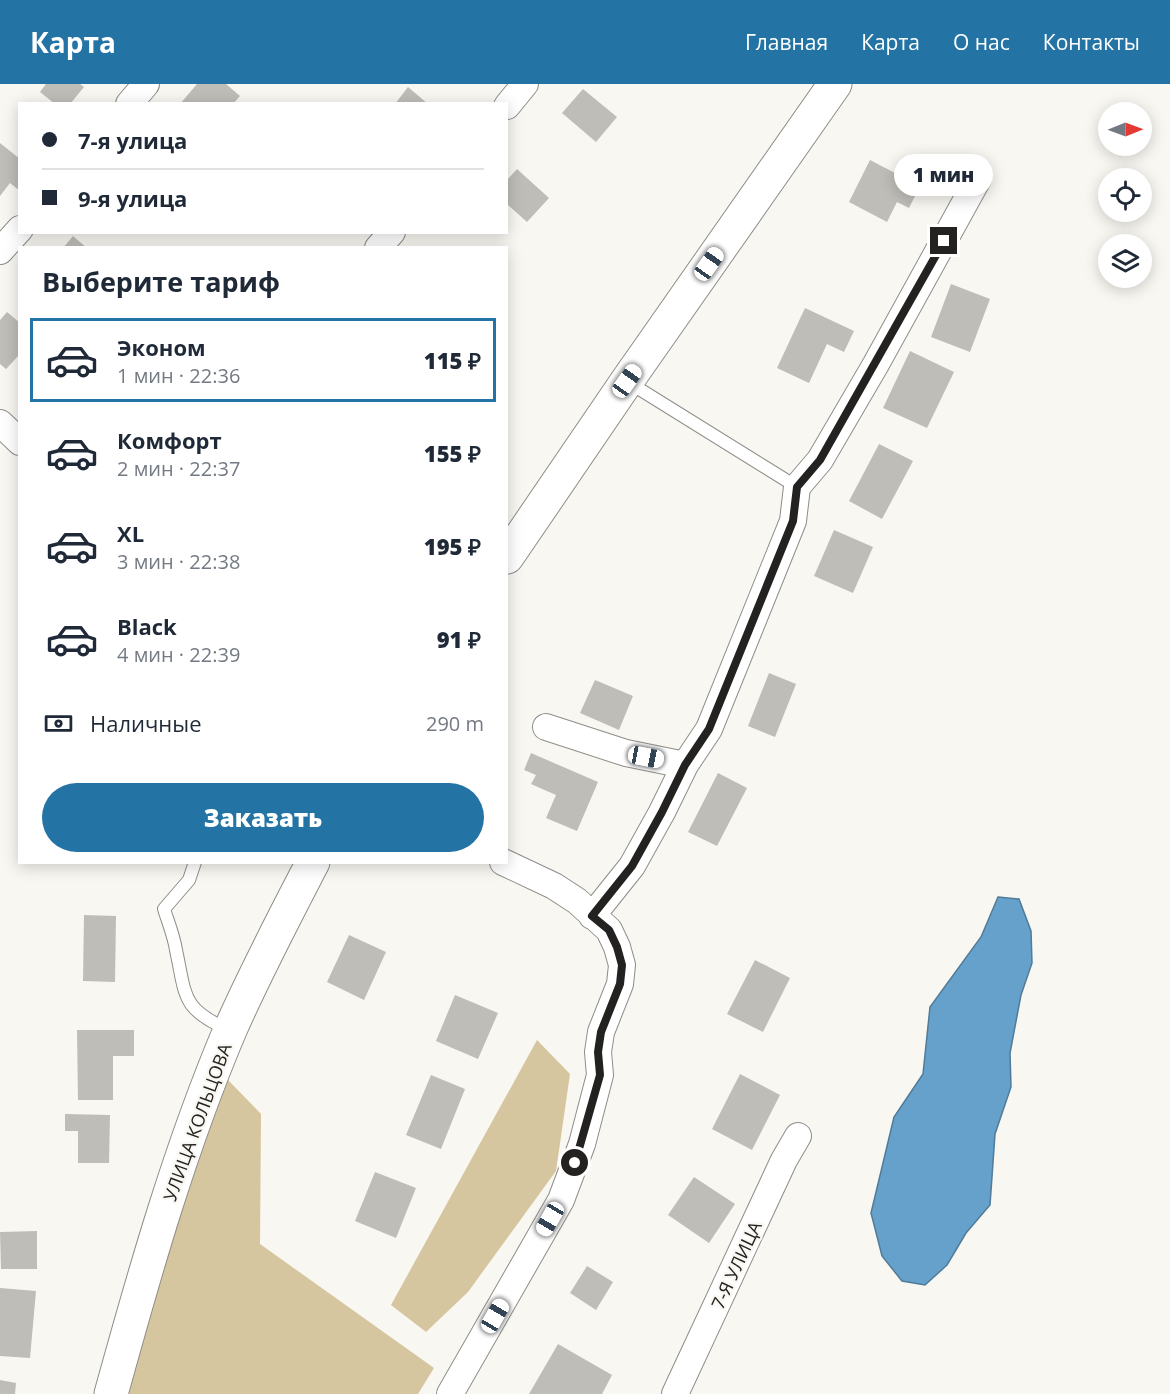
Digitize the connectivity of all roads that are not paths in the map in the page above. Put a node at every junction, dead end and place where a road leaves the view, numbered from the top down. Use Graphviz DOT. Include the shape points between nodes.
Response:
graph roads {
  1 [pos="146,84"];
  2 [pos="525,84"];
  3 [pos="835,84"];
  4 [pos="131,102"];
  5 [pos="508,105"];
  6 [pos="978,179"];
  7 [pos="18,231"];
  8 [pos="390,234"];
  9 [pos="380,246"];
  10 [pos="0,251"];
  11 [pos="627,381"];
  12 [pos="0,423"];
  13 [pos="18,440"];
  14 [pos="797,487"];
  15 [pos="508,556"];
  16 [pos="546,727"];
  17 [pos="685,765"];
  18 [pos="194,864"];
  19 [pos="312,864"];
  20 [pos="507,864"];
  21 [pos="592,916"];
  22 [pos="230,1030"];
  23 [pos="798,1136"];
  24 [pos="111,1394"];
  25 [pos="450,1394"];
  26 [pos="675,1394"];
  1 -- 4 [label="street"];
  2 -- 5 [label="street"];
  3 -- 11 [label="main road"];
  6 -- 14 [label="street" via="820,460"];
  7 -- 10 [label="street"];
  8 -- 9 [label="street"];
  11 -- 14 [label="lane"];
  11 -- 15 [label="main road"];
  12 -- 13 [label="street"];
  14 -- 17 [label="street" via="793,521 709,729"];
  16 -- 17 [label="street" via="626,753"];
  17 -- 21 [label="street" via="632,866"];
  18 -- 22 [label="lane" via="189,880 164,909 182,984 193,1007 205,1019"];
  19 -- 22 [label="main road, УЛИЦА КОЛЬЦОВА"];
  20 -- 21 [label="street" via="554,886"];
  21 -- 25 [label="street" via="609,930 622,965 620,984 601,1032 600,1075 582,1144 561,1200"];
  22 -- 24 [label="main road, УЛИЦА КОЛЬЦОВА" via="146,1268"];
  23 -- 26 [label="street, 7-Я УЛИЦА"];
}
